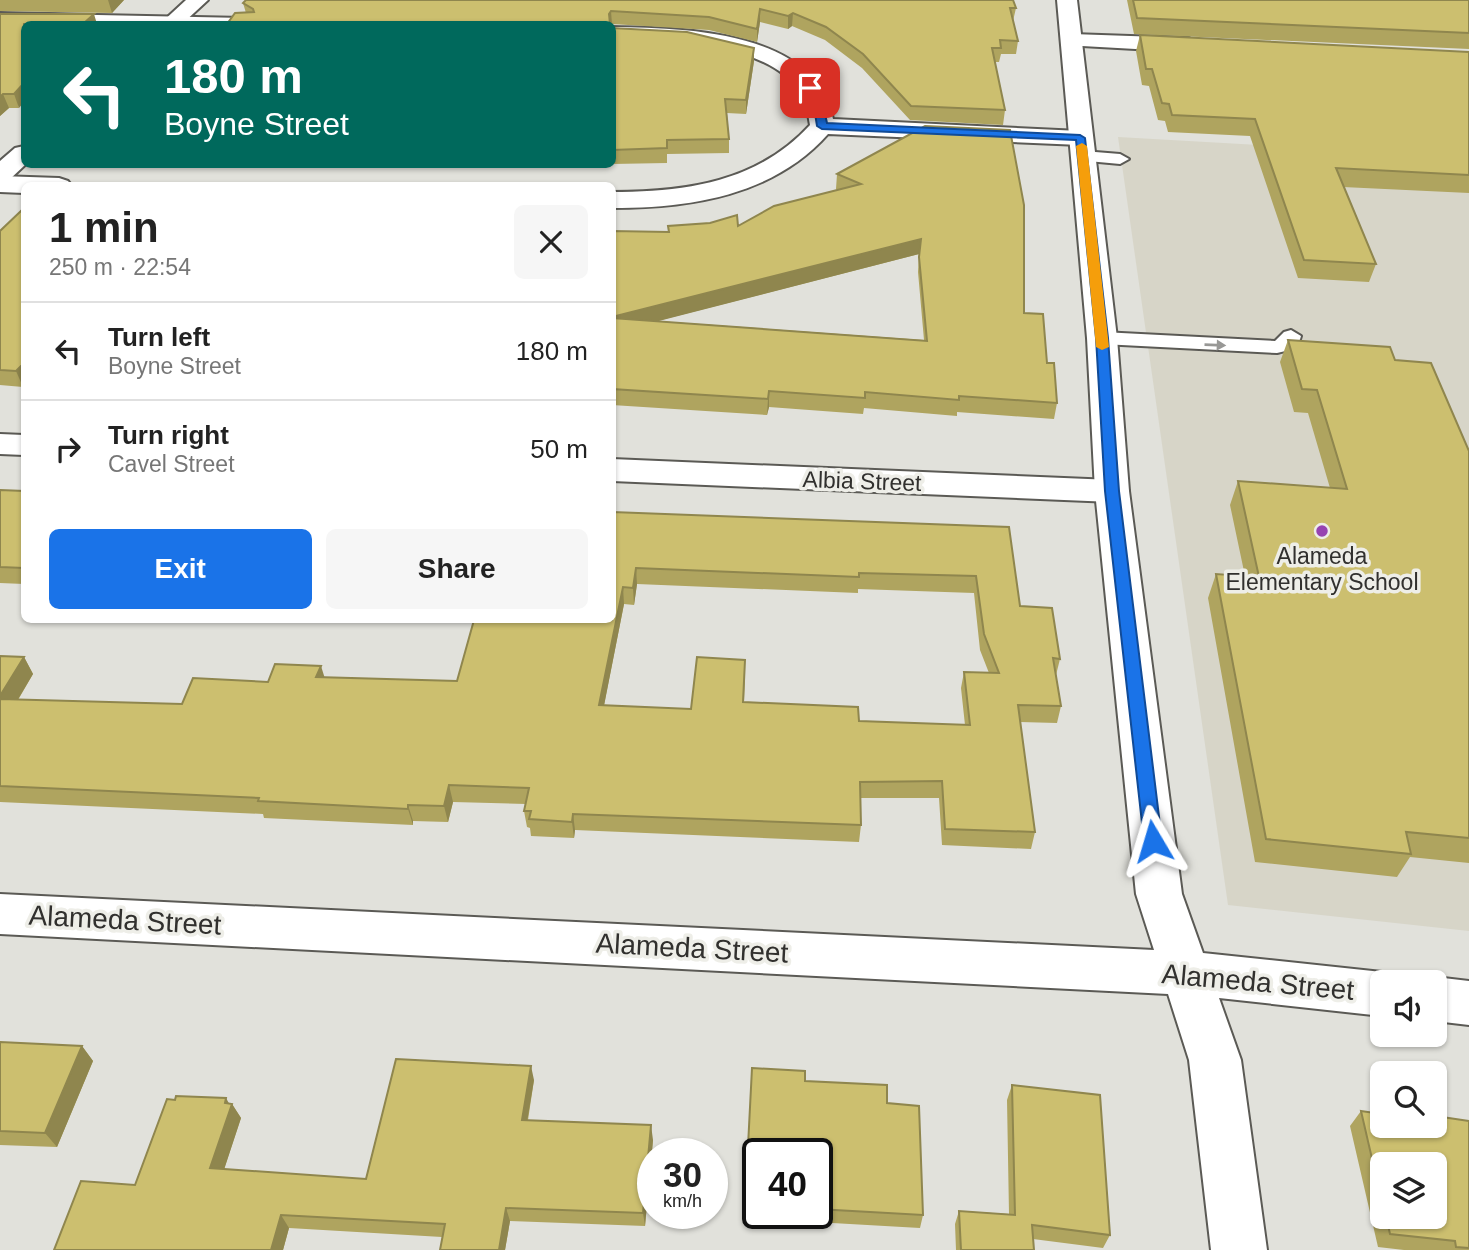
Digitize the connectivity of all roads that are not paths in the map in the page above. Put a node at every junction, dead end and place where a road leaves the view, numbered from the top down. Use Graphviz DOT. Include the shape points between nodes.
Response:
graph roads {
  1 [pos="198,0"];
  2 [pos="1067,0"];
  3 [pos="0,19"];
  4 [pos="68,21"];
  5 [pos="174,21"];
  6 [pos="616,33"];
  7 [pos="1072,40"];
  8 [pos="1209,46"];
  9 [pos="822,126"];
  10 [pos="1082,147"];
  11 [pos="21,156"];
  12 [pos="1120,159"];
  13 [pos="0,175"];
  14 [pos="0,184"];
  15 [pos="21,185"];
  16 [pos="616,200"];
  17 [pos="1291,337"];
  18 [pos="1102,338"];
  19 [pos="0,444"];
  20 [pos="21,445"];
  21 [pos="616,470"];
  22 [pos="1112,491"];
  23 [pos="0,914"];
  24 [pos="1185,973"];
  25 [pos="1370,993"];
  26 [pos="1447,1000"];
  27 [pos="1469,1003"];
  28 [pos="1239,1250"];
  1 -- 5 [label="street"];
  2 -- 7 [label="street"];
  3 -- 4 [label="street"];
  6 -- 9 [label="street" via="697,38 753,50 786,67 810,88"];
  7 -- 8 [label="street"];
  7 -- 10 [label="street"];
  9 -- 10 [label="street"];
  9 -- 16 [label="street" via="810,143 732,185 675,198"];
  10 -- 12 [label="lane"];
  10 -- 18 [label="street"];
  11 -- 13 [label="street"];
  14 -- 15 [label="street"];
  18 -- 17 [label="lane, one-way" via="1277,348"];
  18 -- 22 [label="street"];
  19 -- 20 [label="street"];
  21 -- 22 [label="street, Albia Street"];
  22 -- 24 [label="street" via="1159,894"];
  23 -- 24 [label="street, Alameda Street"];
  24 -- 25 [label="street, Alameda Street"];
  24 -- 28 [label="street" via="1215,1060"];
  26 -- 27 [label="street"];
}
